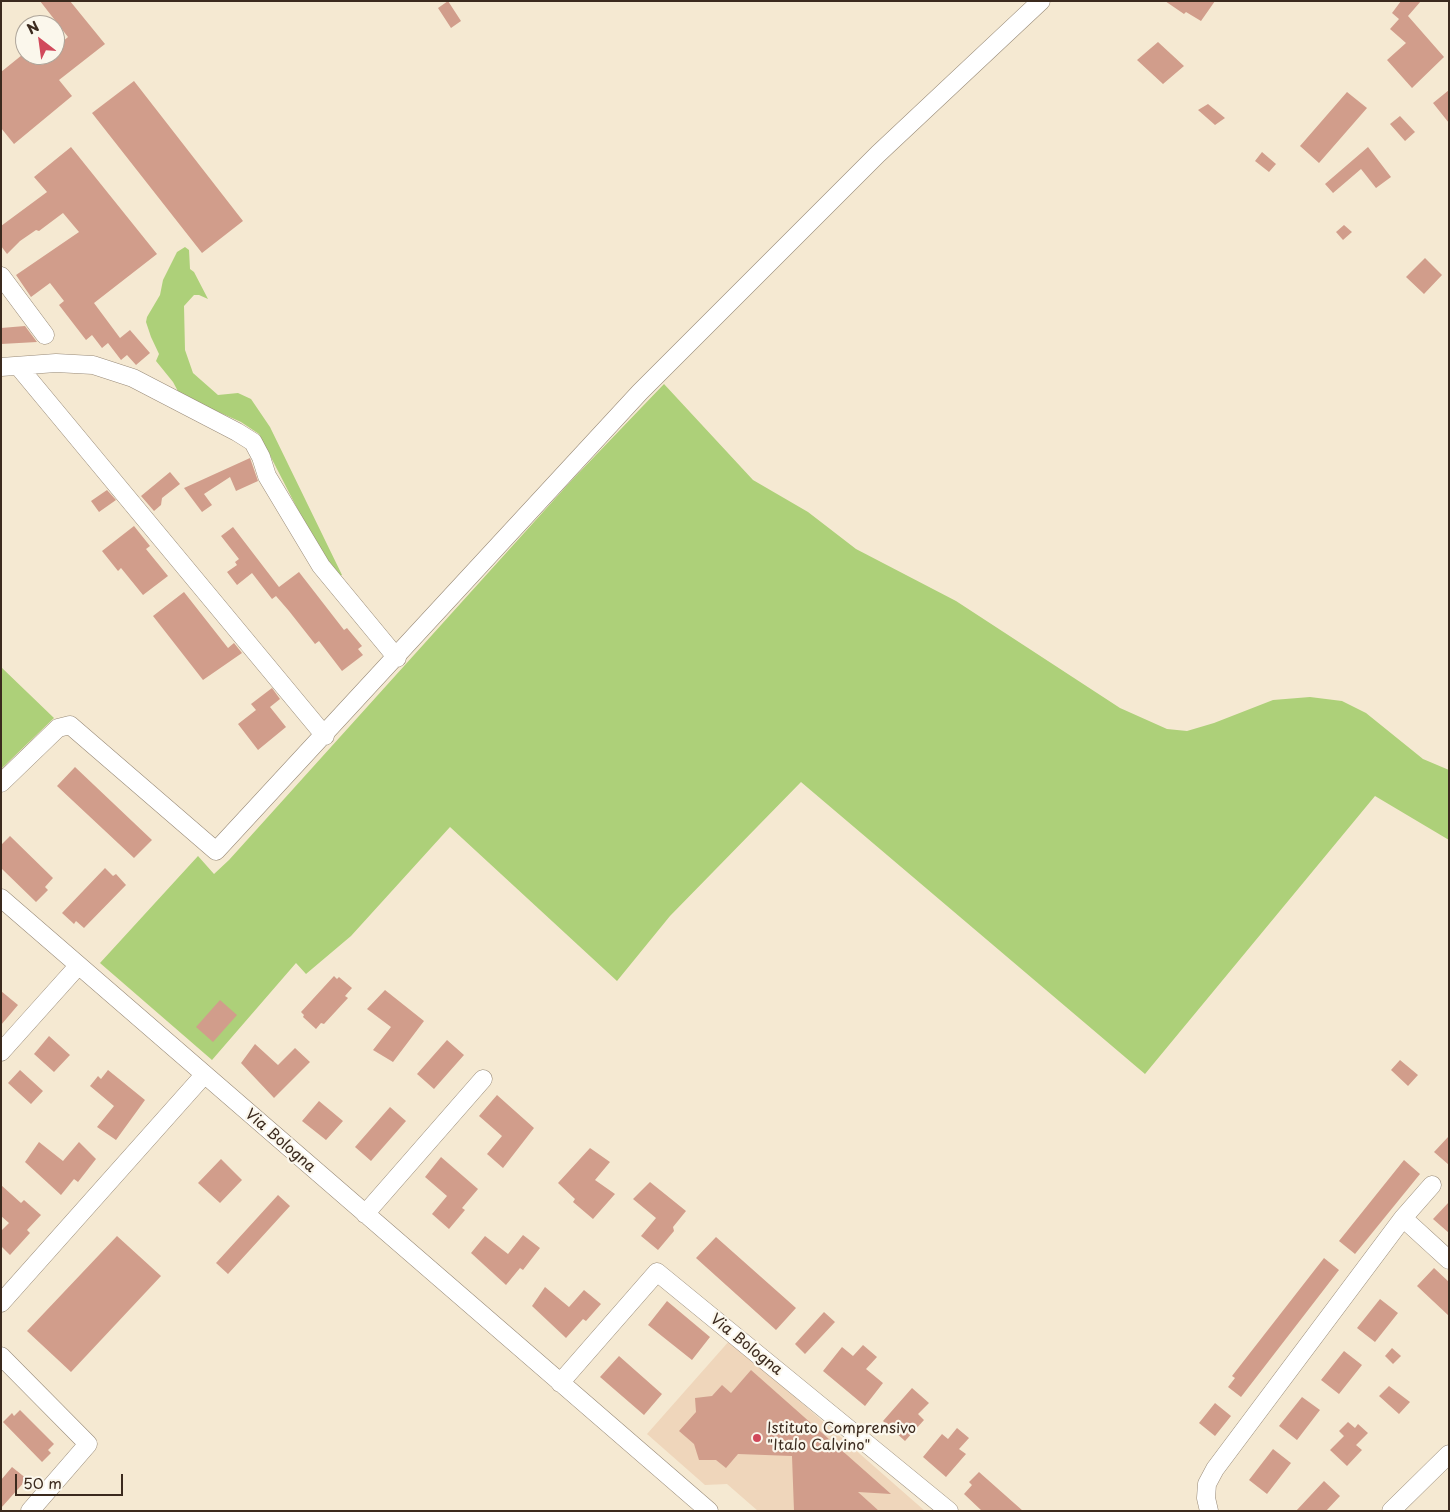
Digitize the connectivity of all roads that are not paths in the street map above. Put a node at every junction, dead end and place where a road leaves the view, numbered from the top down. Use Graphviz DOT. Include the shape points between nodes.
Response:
graph roads {
  1 [pos="1041,1"];
  2 [pos="1,276"];
  3 [pos="45,334"];
  4 [pos="10,367"];
  5 [pos="397,658"];
  6 [pos="325,736"];
  7 [pos="1,782"];
  8 [pos="1,898"];
  9 [pos="78,966"];
  10 [pos="1,1052"];
  11 [pos="204,1075"];
  12 [pos="483,1078"];
  13 [pos="1432,1185"];
  14 [pos="365,1214"];
  15 [pos="1403,1218"];
  16 [pos="1449,1260"];
  17 [pos="1,1303"];
  18 [pos="1,1356"];
  19 [pos="560,1383"];
  20 [pos="1449,1454"];
  21 [pos="1399,1508"];
  22 [pos="30,1511"];
  23 [pos="709,1511"];
  24 [pos="949,1511"];
  25 [pos="1209,1511"];
  1 -- 5 [label="street" via="878,154 640,392"];
  2 -- 3 [label="street"];
  4 -- 5 [label="street" via="56,363 94,365 133,378 253,442 268,476 321,566"];
  4 -- 6 [label="street"];
  5 -- 6 [label="street"];
  6 -- 7 [label="street" via="216,851 70,725 58,728"];
  8 -- 9 [label="street, Via Bologna"];
  9 -- 10 [label="street"];
  9 -- 11 [label="street, Via Bologna"];
  11 -- 14 [label="street, Via Bologna"];
  11 -- 17 [label="street"];
  12 -- 14 [label="street"];
  13 -- 15 [label="street"];
  14 -- 19 [label="street, Via Bologna"];
  15 -- 16 [label="street"];
  15 -- 25 [label="street" via="1215,1469 1208,1484 1206,1498"];
  18 -- 22 [label="street" via="88,1444"];
  19 -- 23 [label="street, Via Bologna"];
  19 -- 24 [label="street, Via Bologna" via="657,1272"];
  20 -- 21 [label="street"];
}
